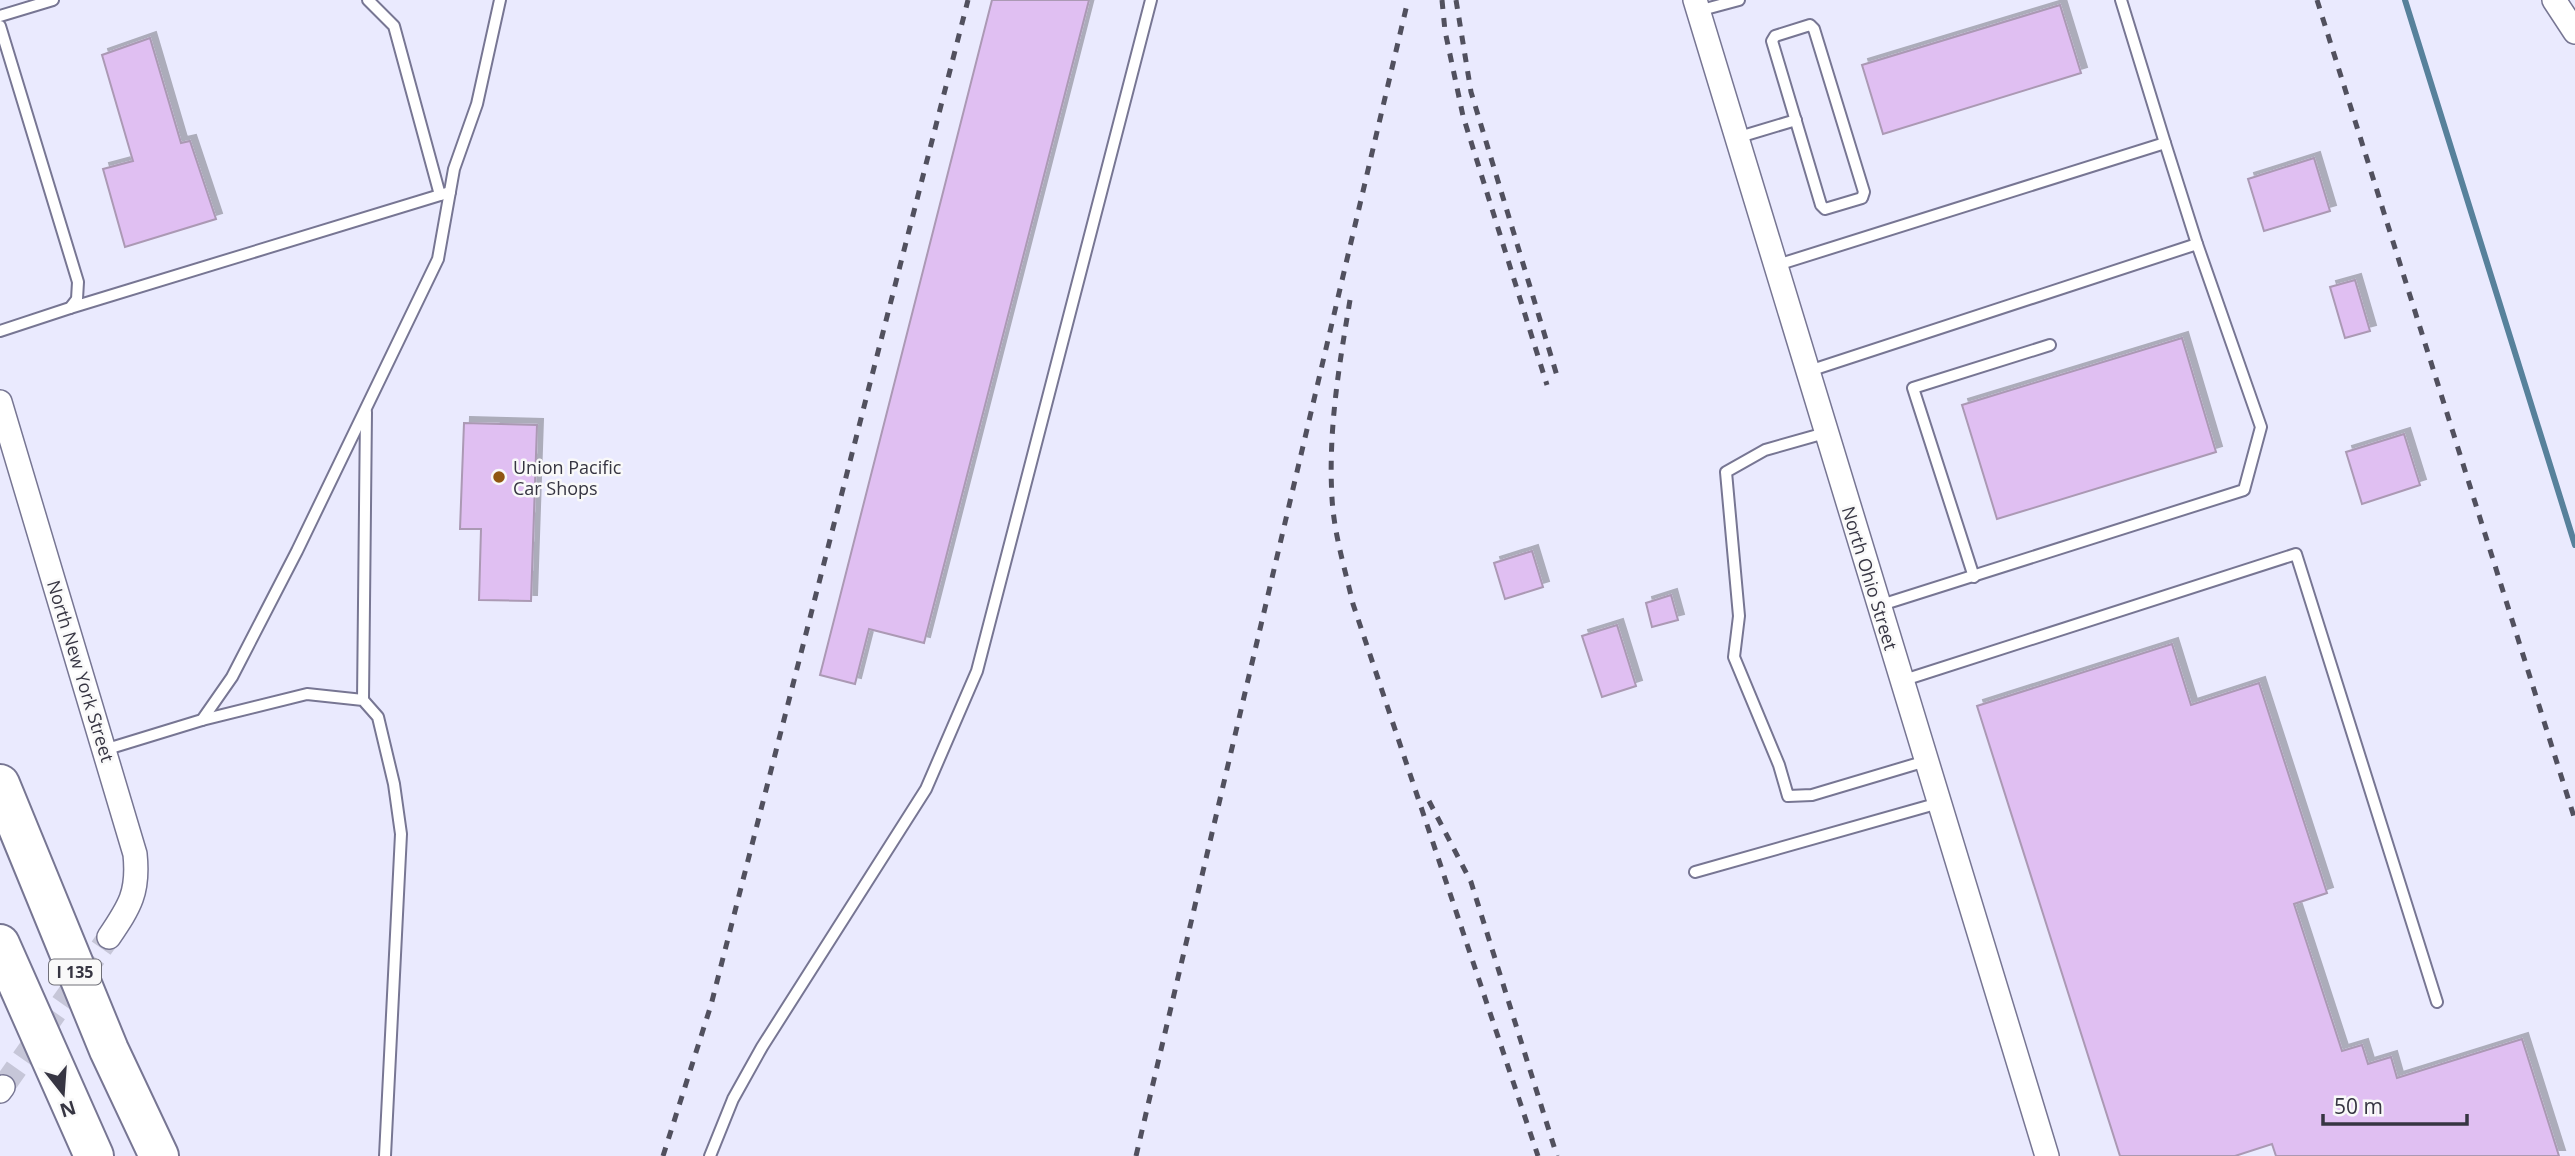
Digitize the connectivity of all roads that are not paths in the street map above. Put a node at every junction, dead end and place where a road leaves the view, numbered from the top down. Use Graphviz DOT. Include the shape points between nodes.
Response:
graph roads {
  1 [pos="53,0"];
  2 [pos="368,0"];
  3 [pos="500,0"];
  4 [pos="1151,0"];
  5 [pos="1739,0"];
  6 [pos="2121,0"];
  7 [pos="2554,0"];
  8 [pos="1696,6"];
  9 [pos="0,16"];
  10 [pos="0,26"];
  11 [pos="2575,32"];
  12 [pos="1796,120"];
  13 [pos="1735,138"];
  14 [pos="2165,143"];
  15 [pos="445,193"];
  16 [pos="2197,244"];
  17 [pos="1774,266"];
  18 [pos="70,308"];
  19 [pos="0,331"];
  20 [pos="2050,345"];
  21 [pos="1806,372"];
  22 [pos="0,401"];
  23 [pos="366,409"];
  24 [pos="1825,433"];
  25 [pos="1974,577"];
  26 [pos="1878,606"];
  27 [pos="1901,681"];
  28 [pos="363,700"];
  29 [pos="202,720"];
  30 [pos="104,750"];
  31 [pos="1926,761"];
  32 [pos="0,784"];
  33 [pos="1939,803"];
  34 [pos="1695,872"];
  35 [pos="109,937"];
  36 [pos="0,944"];
  37 [pos="2437,1002"];
  38 [pos="94,1156"];
  39 [pos="159,1156"];
  40 [pos="385,1156"];
  41 [pos="710,1156"];
  42 [pos="2047,1156"];
  1 -- 9 [label="lane"];
  2 -- 15 [label="lane" via="394,26"];
  3 -- 15 [label="lane" via="477,104"];
  4 -- 41 [label="lane" via="977,671 926,789 762,1047 733,1099"];
  5 -- 8 [label="lane"];
  6 -- 14 [label="lane"];
  7 -- 11 [label="street"];
  8 -- 13 [label="street, North Ohio Street"];
  10 -- 18 [label="lane" via="76,266 77,299"];
  12 -- 12 [label="lane" via="1821,205 1825,209 1861,198 1864,192 1810,25 1772,41"];
  12 -- 13 [label="lane"];
  13 -- 17 [label="street, North Ohio Street"];
  14 -- 16 [label="lane"];
  14 -- 17 [label="lane"];
  15 -- 18 [label="lane"];
  15 -- 23 [label="lane" via="438,259"];
  16 -- 21 [label="lane"];
  16 -- 25 [label="lane" via="2261,427 2244,490"];
  17 -- 21 [label="street, North Ohio Street"];
  18 -- 19 [label="lane"];
  20 -- 25 [label="lane" via="1913,388"];
  21 -- 24 [label="street, North Ohio Street"];
  22 -- 30 [label="street, North New York Street"];
  23 -- 28 [label="lane"];
  23 -- 29 [label="lane" via="232,677"];
  24 -- 26 [label="street, North Ohio Street"];
  24 -- 31 [label="lane" via="1765,450 1726,472 1740,616 1734,657 1788,796 1812,795"];
  25 -- 26 [label="lane"];
  26 -- 27 [label="street, North Ohio Street"];
  27 -- 31 [label="street, North Ohio Street"];
  27 -- 37 [label="lane" via="2296,554"];
  28 -- 29 [label="lane" via="307,694"];
  28 -- 40 [label="lane" via="378,717 401,834"];
  29 -- 30 [label="lane"];
  30 -- 35 [label="street, North New York Street" via="138,879 131,905"];
  31 -- 33 [label="street, North Ohio Street"];
  32 -- 39 [label="highway, I 135" via="98,1026"];
  33 -- 34 [label="lane"];
  33 -- 42 [label="street, North Ohio Street"];
  36 -- 38 [label="highway"];
}
